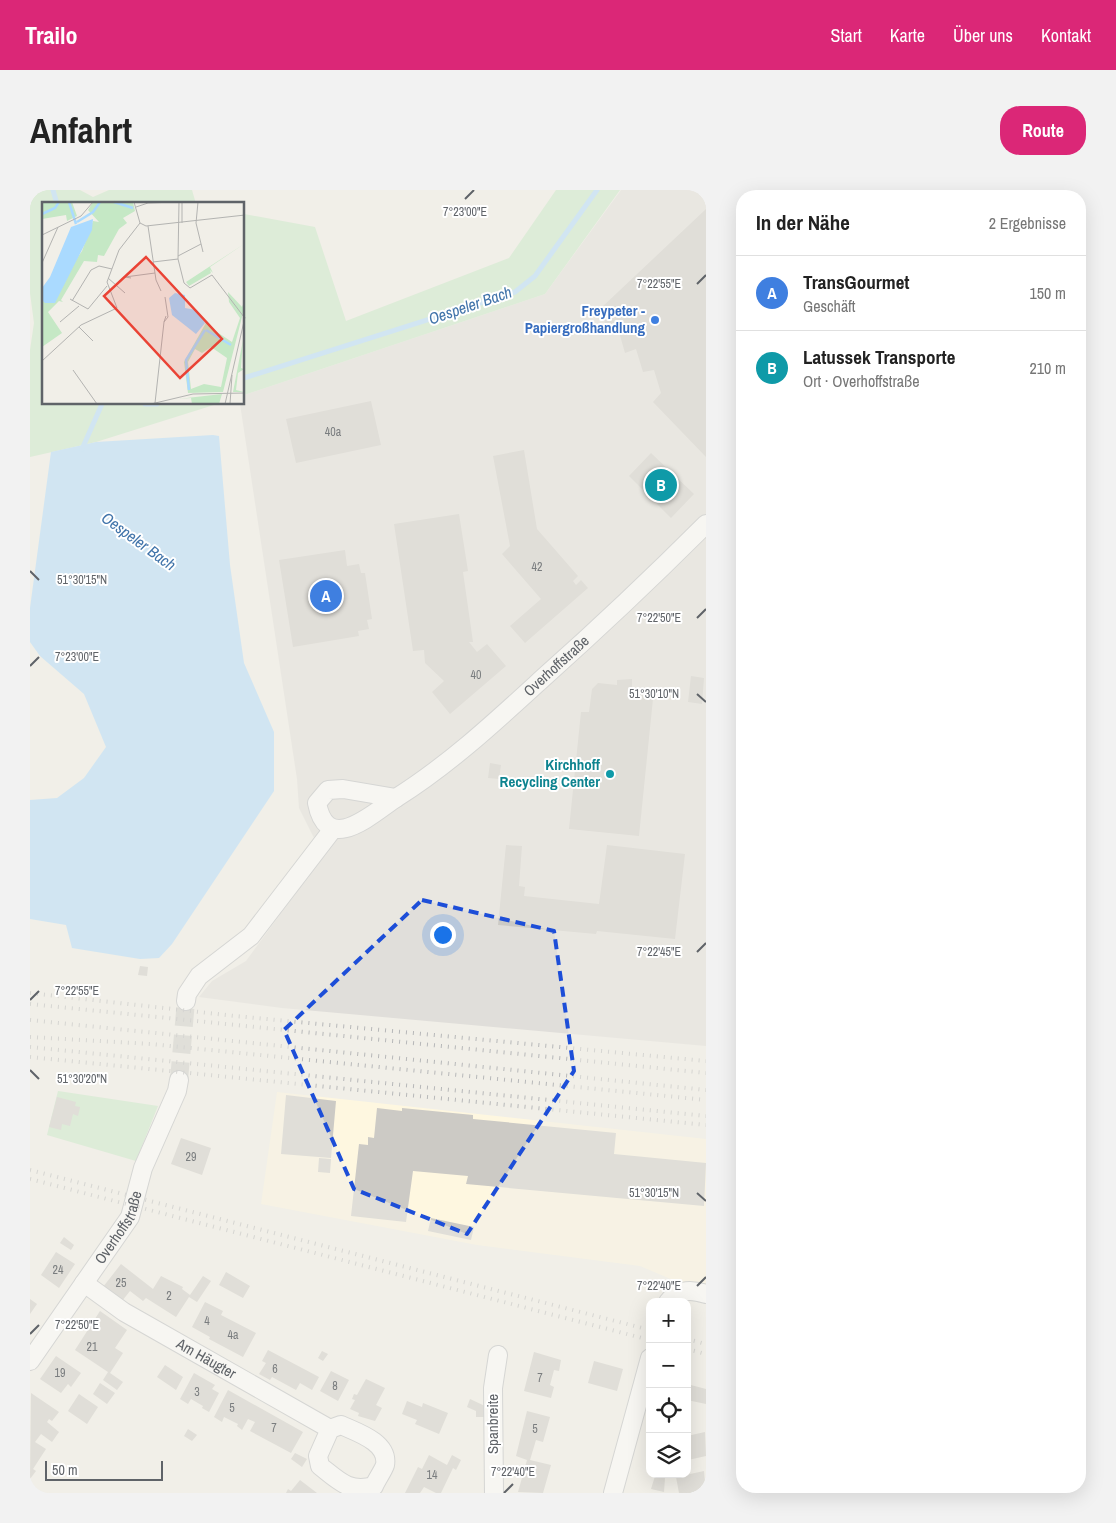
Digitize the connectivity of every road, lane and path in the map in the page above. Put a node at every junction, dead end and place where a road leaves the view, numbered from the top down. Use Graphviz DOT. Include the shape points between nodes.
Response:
graph roads {
  1 [pos="706,524"];
  2 [pos="396,798"];
  3 [pos="333,829"];
  4 [pos="186,1001"];
  5 [pos="179,1080"];
  6 [pos="84,1283"];
  7 [pos="706,1294"];
  8 [pos="672,1298"];
  9 [pos="498,1355"];
  10 [pos="30,1361"];
  11 [pos="646,1373"];
  12 [pos="330,1428"];
  13 [pos="494,1493"];
  14 [pos="613,1493"];
  1 -- 2 [label="street, Overhoffstraße" via="627,602 495,722 430,776"];
  2 -- 3 [label="street, Overhoffstraße" via="348,829"];
  2 -- 3 [label="street" via="343,789 328,790 317,803 322,819"];
  3 -- 4 [label="street" via="252,936 199,976"];
  5 -- 6 [label="street, Overhoffstraße" via="141,1175 130,1217"];
  6 -- 10 [label="street, Overhoffstraße"];
  6 -- 12 [label="street, Am Häugter" via="124,1312"];
  7 -- 8 [label="street" via="686,1291 676,1293"];
  9 -- 13 [label="street, Spanbreite" via="493,1388"];
  11 -- 14 [label="street"];
}
